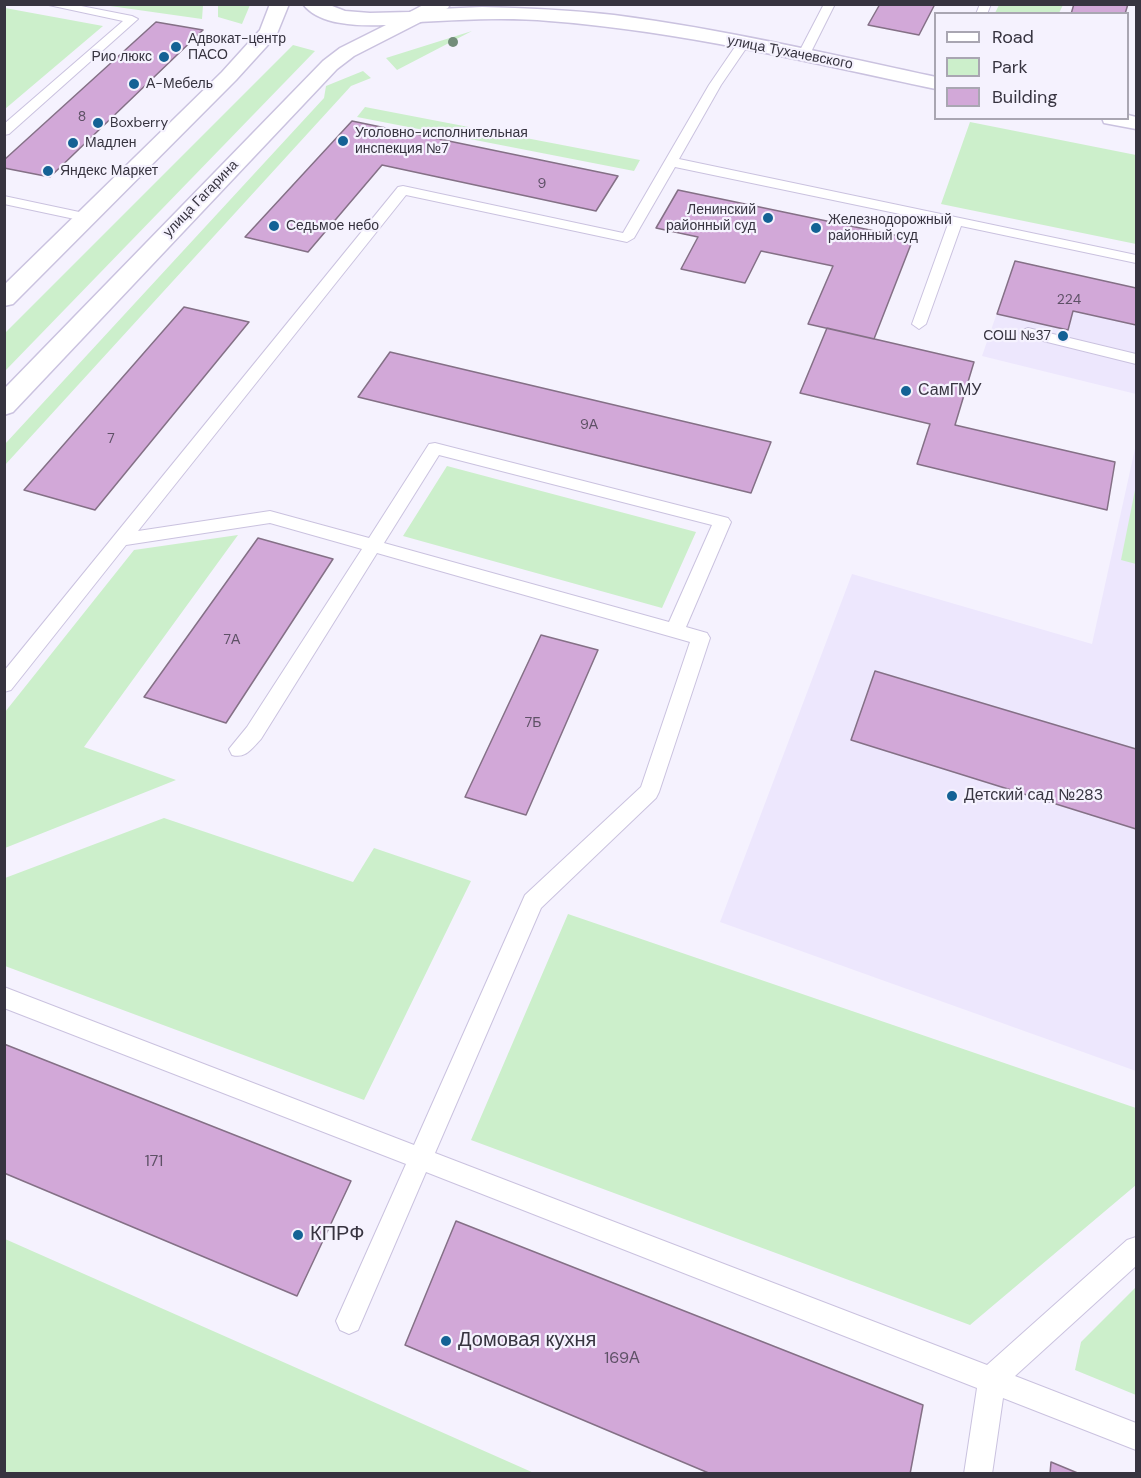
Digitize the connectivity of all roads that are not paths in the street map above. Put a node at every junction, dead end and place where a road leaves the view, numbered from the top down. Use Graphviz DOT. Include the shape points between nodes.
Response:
graph roads {
  1 [pos="49,4"];
  2 [pos="280,4"];
  3 [pos="312,4"];
  4 [pos="441,4"];
  5 [pos="583,4"];
  6 [pos="830,4"];
  7 [pos="417,16"];
  8 [pos="644,24"];
  9 [pos="742,44"];
  10 [pos="803,56"];
  11 [pos="934,83"];
  12 [pos="1122,120"];
  13 [pos="1137,123"];
  14 [pos="4,131"];
  15 [pos="672,162"];
  16 [pos="4,200"];
  17 [pos="84,217"];
  18 [pos="956,221"];
  19 [pos="1137,259"];
  20 [pos="4,298"];
  21 [pos="919,324"];
  22 [pos="1028,333"];
  23 [pos="1137,359"];
  24 [pos="4,406"];
  25 [pos="121,540"];
  26 [pos="372,546"];
  27 [pos="675,630"];
  28 [pos="4,686"];
  29 [pos="239,749"];
  30 [pos="4,997"];
  31 [pos="422,1159"];
  32 [pos="1137,1249"];
  33 [pos="349,1321"];
  34 [pos="992,1379"];
  35 [pos="1137,1436"];
  36 [pos="978,1473"];
  1 -- 14 [label="lane" via="132,20"];
  2 -- 17 [label="main road" via="269,33"];
  3 -- 7 [label="main road, улица Гагарина" via="339,16 370,20"];
  4 -- 7 [label="main road, улица Гагарина"];
  5 -- 8 [label="main road, улица Тухачевского"];
  6 -- 10 [label="lane"];
  7 -- 8 [label="main road, улица Тухачевского" via="466,11 532,13"];
  7 -- 24 [label="main road, улица Гагарина" via="330,64"];
  8 -- 9 [label="main road, улица Тухачевского"];
  9 -- 10 [label="main road, улица Тухачевского"];
  9 -- 15 [label="lane"];
  10 -- 11 [label="main road, улица Тухачевского"];
  12 -- 13 [label="main road"];
  15 -- 18 [label="lane"];
  15 -- 25 [label="lane" via="627,238 403,190"];
  16 -- 17 [label="lane"];
  17 -- 20 [label="main road"];
  18 -- 19 [label="lane"];
  18 -- 21 [label="lane"];
  22 -- 23 [label="lane"];
  25 -- 26 [label="lane" via="270,518"];
  25 -- 28 [label="lane"];
  26 -- 27 [label="lane"];
  26 -- 27 [label="lane" via="435,448 722,522"];
  26 -- 29 [label="lane" via="254,733"];
  27 -- 31 [label="lane" via="701,638 649,792 533,902"];
  30 -- 31 [label="lane"];
  31 -- 33 [label="lane"];
  31 -- 34 [label="lane"];
  32 -- 34 [label="lane"];
  34 -- 35 [label="lane"];
  34 -- 36 [label="lane"];
}
